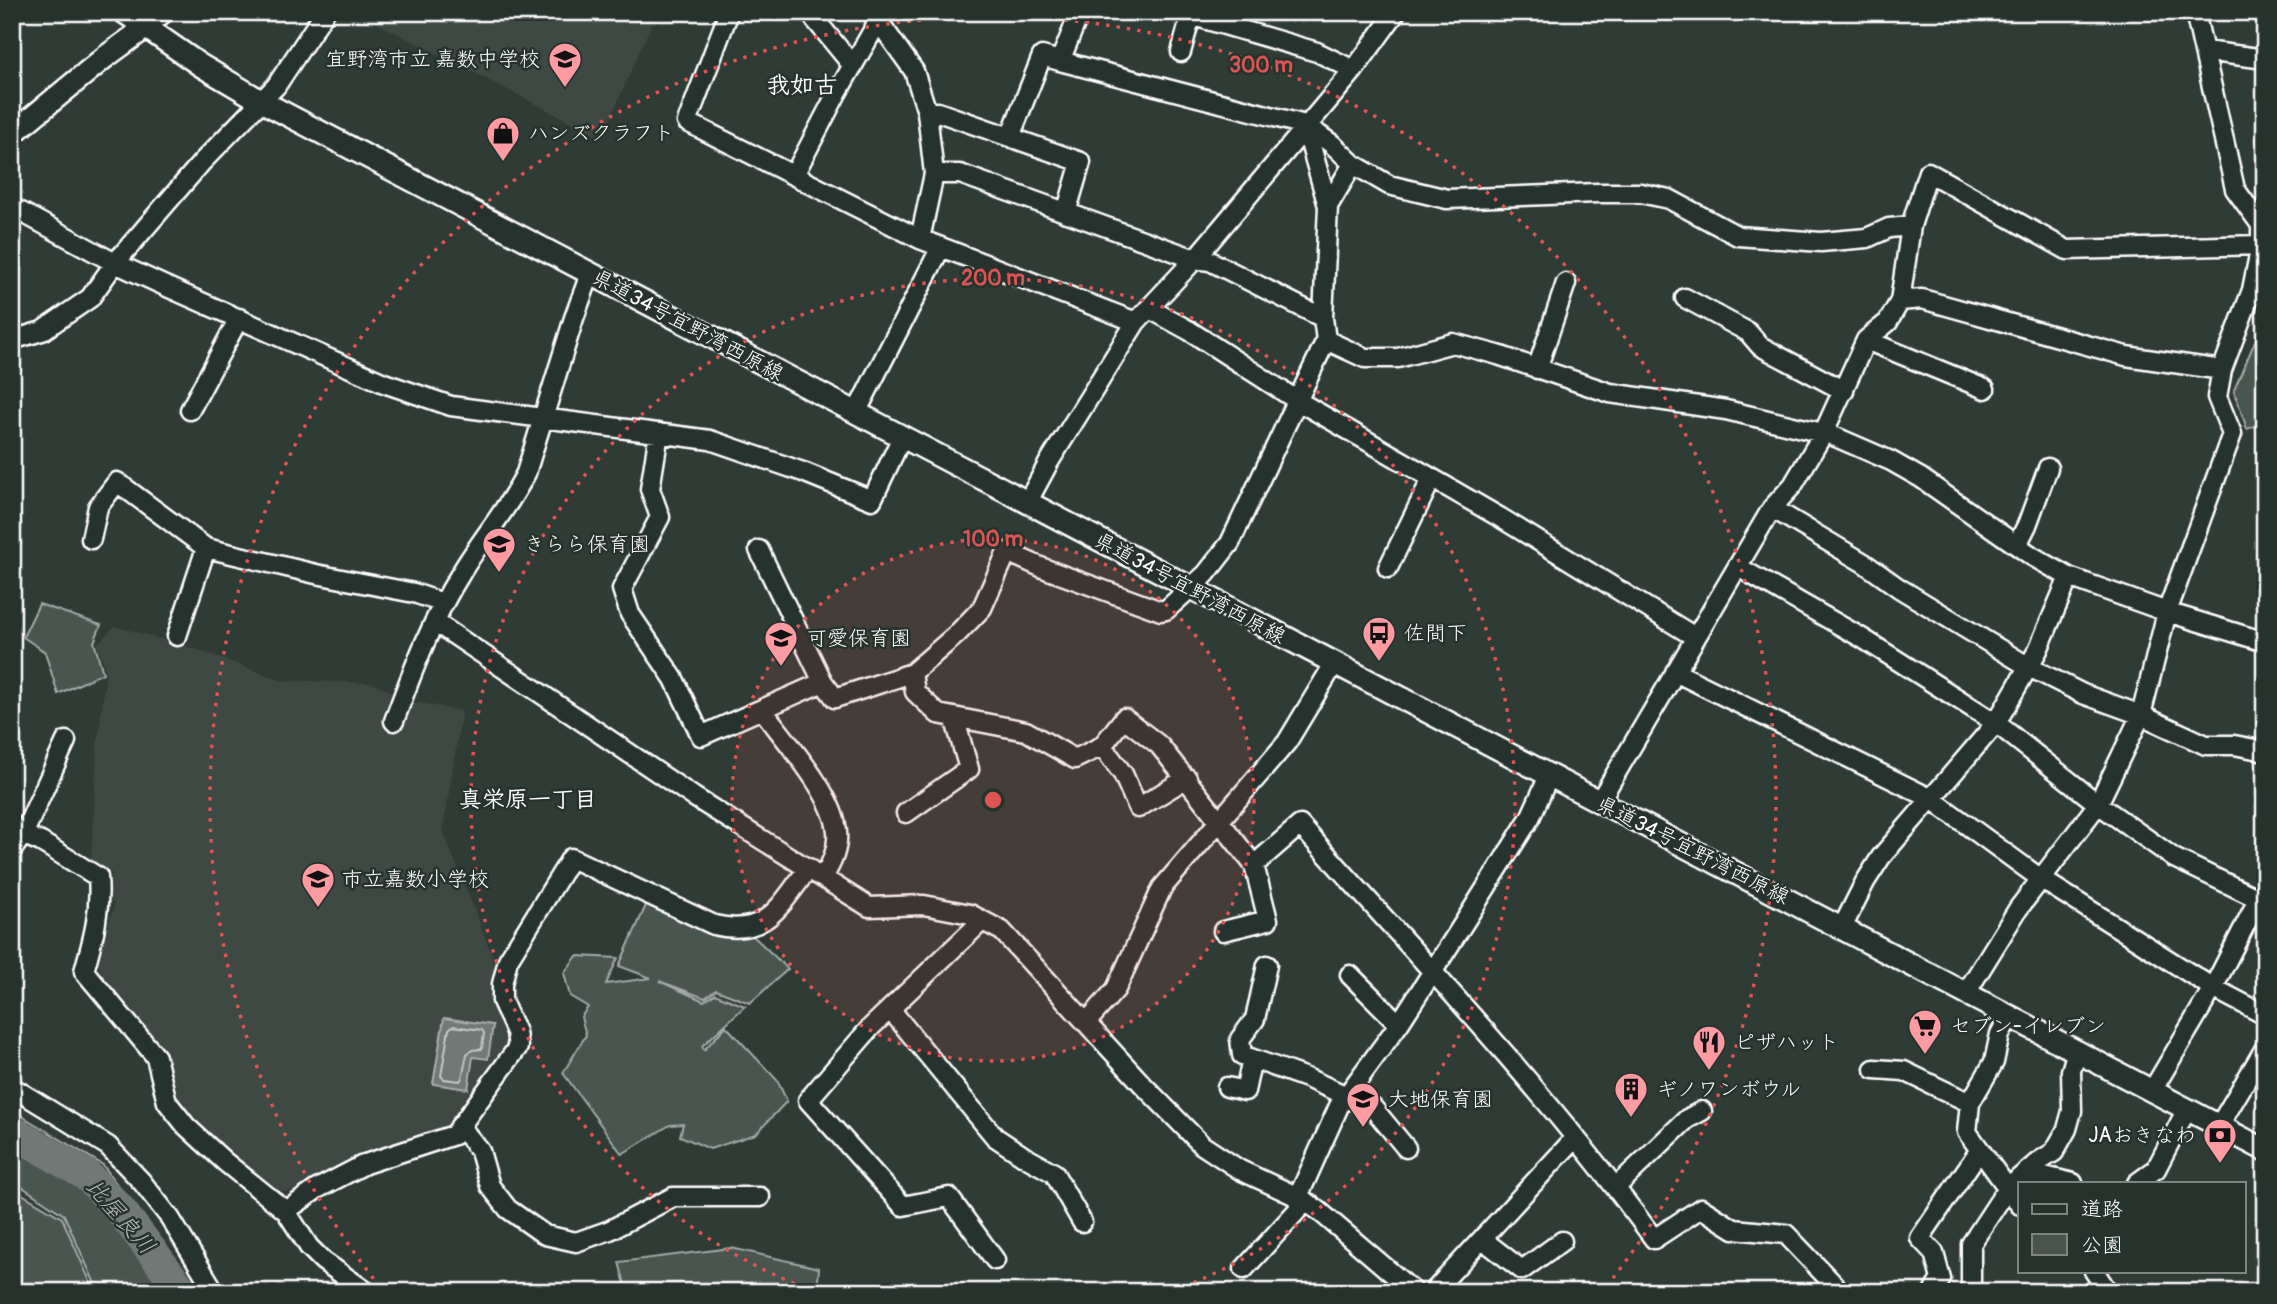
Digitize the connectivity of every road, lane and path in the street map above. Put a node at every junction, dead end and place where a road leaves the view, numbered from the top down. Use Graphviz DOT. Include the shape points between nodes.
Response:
graph roads {
  1 [pos="124,12"];
  2 [pos="165,12"];
  3 [pos="325,12"];
  4 [pos="729,12"];
  5 [pos="809,12"];
  6 [pos="1080,12"];
  7 [pos="1396,12"];
  8 [pos="2195,12"];
  9 [pos="1187,13"];
  10 [pos="875,16"];
  11 [pos="145,27"];
  12 [pos="2204,51"];
  13 [pos="1181,52"];
  14 [pos="2265,59"];
  15 [pos="1060,61"];
  16 [pos="852,66"];
  17 [pos="1354,70"];
  18 [pos="261,101"];
  19 [pos="927,112"];
  20 [pos="1306,125"];
  21 [pos="14,129"];
  22 [pos="1010,137"];
  23 [pos="1353,164"];
  24 [pos="934,174"];
  25 [pos="794,175"];
  26 [pos="1328,206"];
  27 [pos="12,207"];
  28 [pos="1066,213"];
  29 [pos="2263,225"];
  30 [pos="1911,226"];
  31 [pos="919,239"];
  32 [pos="2261,245"];
  33 [pos="941,247"];
  34 [pos="1195,259"];
  35 [pos="115,263"];
  36 [pos="590,274"];
  37 [pos="1566,283"];
  38 [pos="1685,298"];
  39 [pos="1900,301"];
  40 [pos="1150,309"];
  41 [pos="239,318"];
  42 [pos="1323,318"];
  43 [pos="1136,323"];
  44 [pos="12,340"];
  45 [pos="1326,340"];
  46 [pos="1866,340"];
  47 [pos="1537,369"];
  48 [pos="2222,370"];
  49 [pos="1985,389"];
  50 [pos="1844,391"];
  51 [pos="1298,401"];
  52 [pos="190,410"];
  53 [pos="856,413"];
  54 [pos="542,419"];
  55 [pos="659,433"];
  56 [pos="1823,433"];
  57 [pos="902,437"];
  58 [pos="2048,468"];
  59 [pos="1432,478"];
  60 [pos="1027,503"];
  61 [pos="1772,508"];
  62 [pos="91,538"];
  63 [pos="2017,545"];
  64 [pos="206,548"];
  65 [pos="759,550"];
  66 [pos="1738,567"];
  67 [pos="1388,568"];
  68 [pos="2069,577"];
  69 [pos="1191,587"];
  70 [pos="443,603"];
  71 [pos="2167,612"];
  72 [pos="435,621"];
  73 [pos="177,636"];
  74 [pos="1695,637"];
  75 [pos="2265,642"];
  76 [pos="1334,664"];
  77 [pos="2029,667"];
  78 [pos="1675,672"];
  79 [pos="912,673"];
  80 [pos="822,682"];
  81 [pos="762,709"];
  82 [pos="2141,715"];
  83 [pos="954,717"];
  84 [pos="394,721"];
  85 [pos="1996,723"];
  86 [pos="66,741"];
  87 [pos="1101,746"];
  88 [pos="2265,751"];
  89 [pos="1549,776"];
  90 [pos="1186,778"];
  91 [pos="1930,798"];
  92 [pos="1599,802"];
  93 [pos="2098,804"];
  94 [pos="906,813"];
  95 [pos="1218,820"];
  96 [pos="18,832"];
  97 [pos="12,850"];
  98 [pos="1254,865"];
  99 [pos="816,872"];
  100 [pos="2041,880"];
  101 [pos="2262,896"];
  102 [pos="982,920"];
  103 [pos="1842,928"];
  104 [pos="1223,931"];
  105 [pos="1267,965"];
  106 [pos="1432,971"];
  107 [pos="1350,975"];
  108 [pos="2213,988"];
  109 [pos="1966,993"];
  110 [pos="890,1009"];
  111 [pos="2265,1015"];
  112 [pos="2010,1016"];
  113 [pos="1086,1023"];
  114 [pos="1399,1024"];
  115 [pos="2265,1048"];
  116 [pos="2077,1051"];
  117 [pos="1252,1059"];
  118 [pos="1874,1069"];
  119 [pos="12,1087"];
  120 [pos="1227,1087"];
  121 [pos="2152,1091"];
  122 [pos="1345,1097"];
  123 [pos="1970,1103"];
  124 [pos="2187,1109"];
  125 [pos="1702,1111"];
  126 [pos="460,1126"];
  127 [pos="2219,1126"];
  128 [pos="1575,1138"];
  129 [pos="1406,1147"];
  130 [pos="2265,1150"];
  131 [pos="1979,1151"];
  132 [pos="2069,1182"];
  133 [pos="2138,1182"];
  134 [pos="2011,1185"];
  135 [pos="1616,1187"];
  136 [pos="760,1197"];
  137 [pos="1302,1199"];
  138 [pos="2018,1201"];
  139 [pos="286,1211"];
  140 [pos="1083,1222"];
  141 [pos="1482,1239"];
  142 [pos="1562,1241"];
  143 [pos="995,1260"];
  144 [pos="1244,1269"];
  145 [pos="2096,1272"];
  146 [pos="215,1292"];
  147 [pos="367,1292"];
  148 [pos="1414,1292"];
  149 [pos="1433,1292"];
  150 [pos="1841,1292"];
  151 [pos="1933,1292"];
  152 [pos="1971,1292"];
  153 [pos="2108,1292"];
  1 -- 11 [label="main road, 県道34号宜野湾西原線"];
  2 -- 11 [label="street"];
  3 -- 18 [label="street"];
  4 -- 25 [label="street" via="687,122"];
  5 -- 16 [label="street"];
  6 -- 15 [label="street"];
  7 -- 17 [label="street"];
  8 -- 12 [label="street"];
  9 -- 13 [label="street"];
  9 -- 17 [label="street" via="1317,52"];
  10 -- 16 [label="street"];
  10 -- 19 [label="street" via="914,71"];
  11 -- 18 [label="main road, 県道34号宜野湾西原線"];
  11 -- 21 [label="main road"];
  12 -- 14 [label="street"];
  12 -- 29 [label="street" via="2235,189"];
  15 -- 20 [label="street"];
  15 -- 22 [label="street" via="1042,56"];
  16 -- 25 [label="street"];
  17 -- 20 [label="street"];
  18 -- 35 [label="street"];
  18 -- 36 [label="main road, 県道34号宜野湾西原線"];
  19 -- 22 [label="street"];
  19 -- 24 [label="street"];
  20 -- 23 [label="street"];
  20 -- 26 [label="street"];
  20 -- 34 [label="street"];
  22 -- 28 [label="street" via="1081,162"];
  23 -- 26 [label="street"];
  23 -- 30 [label="street" via="1389,184 1447,199 1597,193 1669,199 1738,236 1821,242 1867,238 1889,228"];
  24 -- 28 [label="street" via="960,174"];
  24 -- 31 [label="street"];
  25 -- 31 [label="street"];
  26 -- 42 [label="street"];
  27 -- 35 [label="street"];
  28 -- 34 [label="street"];
  29 -- 32 [label="street"];
  30 -- 32 [label="street" via="1928,172 2067,250"];
  30 -- 39 [label="street"];
  31 -- 33 [label="street"];
  32 -- 48 [label="street" via="2252,290"];
  33 -- 43 [label="street"];
  33 -- 53 [label="street"];
  34 -- 40 [label="street"];
  34 -- 42 [label="street" via="1210,261"];
  35 -- 41 [label="street"];
  35 -- 44 [label="street" via="90,298 42,331"];
  36 -- 53 [label="main road, 県道34号宜野湾西原線"];
  36 -- 54 [label="street"];
  37 -- 47 [label="street"];
  38 -- 50 [label="street" via="1748,332 1760,346"];
  39 -- 46 [label="street" via="1888,323"];
  39 -- 48 [label="street" via="1922,299 2126,356"];
  40 -- 43 [label="street"];
  40 -- 51 [label="street"];
  41 -- 52 [label="street"];
  41 -- 54 [label="street" via="384,383 451,406"];
  42 -- 45 [label="street"];
  43 -- 60 [label="street"];
  45 -- 47 [label="street" via="1365,358 1398,358 1452,343"];
  45 -- 51 [label="street"];
  46 -- 49 [label="street"];
  46 -- 50 [label="street"];
  47 -- 56 [label="street" via="1610,393 1726,410"];
  48 -- 71 [label="street" via="2217,397 2232,434"];
  50 -- 56 [label="street"];
  51 -- 59 [label="street"];
  51 -- 69 [label="street" via="1230,542"];
  53 -- 57 [label="main road, 県道34号宜野湾西原線"];
  54 -- 55 [label="street"];
  54 -- 70 [label="street" via="516,493"];
  55 -- 57 [label="street" via="710,440 872,500"];
  55 -- 81 [label="street" via="650,489 660,517 622,589 630,614 674,679 701,736"];
  56 -- 61 [label="street" via="1793,485"];
  56 -- 63 [label="street" via="1921,478"];
  57 -- 60 [label="main road, 県道34号宜野湾西原線"];
  58 -- 63 [label="street"];
  59 -- 67 [label="street"];
  59 -- 74 [label="street"];
  60 -- 69 [label="main road, 県道34号宜野湾西原線"];
  61 -- 66 [label="street"];
  61 -- 77 [label="street"];
  62 -- 64 [label="street" via="98,507 117,482"];
  63 -- 68 [label="street"];
  64 -- 70 [label="street"];
  64 -- 73 [label="street"];
  65 -- 80 [label="street"];
  66 -- 74 [label="street"];
  66 -- 85 [label="street"];
  68 -- 71 [label="street"];
  68 -- 77 [label="street"];
  69 -- 76 [label="main road, 県道34号宜野湾西原線"];
  69 -- 79 [label="street" via="1161,611 1007,552 982,608"];
  70 -- 72 [label="street"];
  71 -- 75 [label="street"];
  71 -- 82 [label="street"];
  72 -- 84 [label="street"];
  72 -- 99 [label="street" via="694,797"];
  74 -- 78 [label="street"];
  76 -- 89 [label="main road, 県道34号宜野湾西原線"];
  76 -- 95 [label="street" via="1287,742"];
  77 -- 82 [label="street" via="2083,694"];
  77 -- 85 [label="street"];
  78 -- 91 [label="street"];
  78 -- 92 [label="street"];
  79 -- 80 [label="street" via="835,698"];
  79 -- 83 [label="street" via="915,692 938,714"];
  80 -- 81 [label="street"];
  81 -- 99 [label="street" via="822,792 837,826 834,861"];
  82 -- 88 [label="street" via="2206,745"];
  82 -- 93 [label="street"];
  83 -- 87 [label="street" via="1026,730 1075,760"];
  83 -- 94 [label="street" via="969,769"];
  85 -- 91 [label="street"];
  85 -- 93 [label="street"];
  86 -- 96 [label="street"];
  87 -- 90 [label="street" via="1125,718 1159,745"];
  87 -- 90 [label="street" via="1123,774 1138,808"];
  89 -- 92 [label="main road, 県道34号宜野湾西原線"];
  89 -- 106 [label="street" via="1530,818"];
  90 -- 95 [label="street"];
  91 -- 100 [label="street"];
  91 -- 103 [label="street" via="1881,857"];
  92 -- 103 [label="main road, 県道34号宜野湾西原線"];
  93 -- 100 [label="street"];
  93 -- 101 [label="street" via="2174,858"];
  95 -- 98 [label="street"];
  95 -- 113 [label="street" via="1162,888 1116,989"];
  96 -- 97 [label="street"];
  96 -- 139 [label="street" via="98,877 96,930 84,971 156,1057 167,1102 186,1126"];
  98 -- 104 [label="street" via="1268,920"];
  98 -- 106 [label="street" via="1300,825"];
  99 -- 102 [label="street" via="869,907 924,905"];
  99 -- 126 [label="street" via="769,919 732,929 714,925 571,858 508,960 502,1001 519,1047"];
  100 -- 108 [label="street"];
  100 -- 109 [label="street"];
  101 -- 108 [label="street"];
  102 -- 110 [label="street"];
  102 -- 113 [label="street" via="1002,931"];
  103 -- 109 [label="main road, 県道34号宜野湾西原線"];
  105 -- 117 [label="street" via="1255,1019 1240,1039 1242,1055"];
  106 -- 114 [label="street"];
  106 -- 128 [label="street"];
  107 -- 114 [label="street"];
  108 -- 111 [label="street"];
  108 -- 121 [label="street"];
  109 -- 112 [label="main road, 県道34号宜野湾西原線"];
  110 -- 140 [label="street" via="995,1137 1054,1173"];
  110 -- 143 [label="street" via="808,1100 903,1206 949,1197"];
  112 -- 116 [label="main road, 県道34号宜野湾西原線"];
  112 -- 123 [label="street" via="2000,1034 1994,1062"];
  113 -- 137 [label="street" via="1202,1145 1240,1170"];
  114 -- 122 [label="street"];
  115 -- 127 [label="street"];
  116 -- 121 [label="main road, 県道34号宜野湾西原線"];
  116 -- 134 [label="street" via="2067,1129 2054,1153"];
  117 -- 120 [label="street" via="1245,1091"];
  117 -- 122 [label="street"];
  118 -- 123 [label="street" via="1904,1071"];
  119 -- 146 [label="street" via="116,1155 170,1218"];
  121 -- 124 [label="main road, 県道34号宜野湾西原線"];
  122 -- 129 [label="street" via="1373,1108"];
  122 -- 137 [label="street"];
  123 -- 131 [label="street" via="1967,1132"];
  124 -- 127 [label="main road, 県道34号宜野湾西原線"];
  124 -- 133 [label="street" via="2155,1169"];
  125 -- 135 [label="street" via="1687,1119"];
  126 -- 136 [label="street" via="480,1151 490,1186 508,1209 545,1235 576,1242 673,1197"];
  126 -- 139 [label="street" via="454,1135 365,1164"];
  127 -- 130 [label="main road, 県道34号宜野湾西原線"];
  128 -- 135 [label="street"];
  128 -- 141 [label="street"];
  131 -- 134 [label="street"];
  131 -- 151 [label="street" via="1920,1238 1934,1252 1941,1279"];
  132 -- 134 [label="street" via="2028,1176"];
  134 -- 138 [label="street"];
  134 -- 152 [label="street" via="1971,1244"];
  135 -- 150 [label="street" via="1654,1239 1701,1208 1734,1229 1786,1234"];
  137 -- 144 [label="street"];
  137 -- 148 [label="street"];
  139 -- 147 [label="street" via="309,1247"];
  141 -- 142 [label="street" via="1522,1270"];
  141 -- 149 [label="street"];
  145 -- 153 [label="street"];
}
